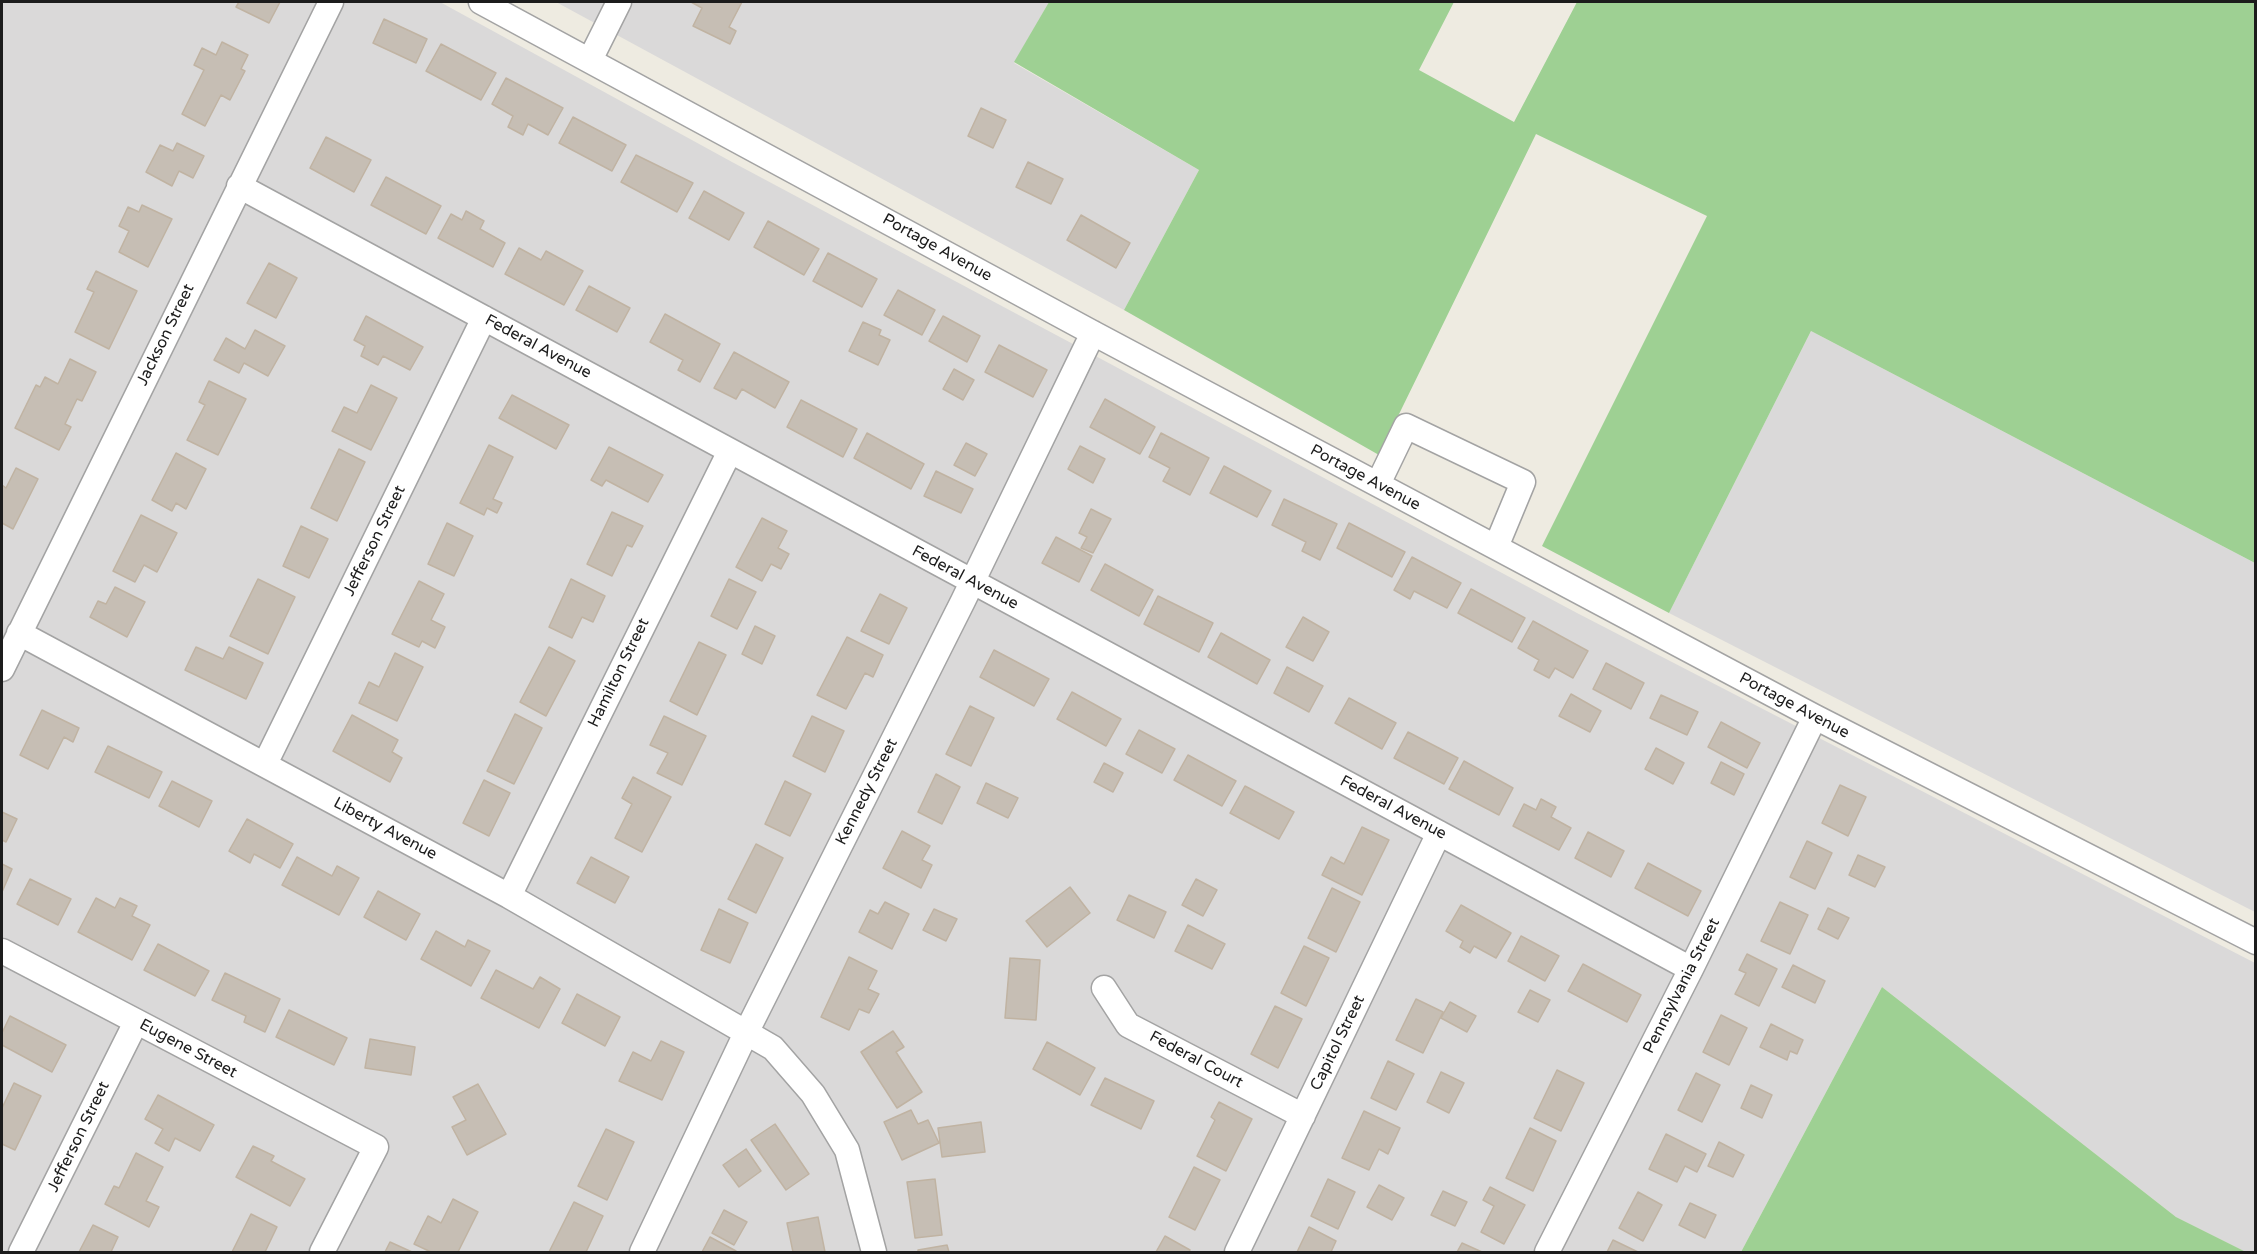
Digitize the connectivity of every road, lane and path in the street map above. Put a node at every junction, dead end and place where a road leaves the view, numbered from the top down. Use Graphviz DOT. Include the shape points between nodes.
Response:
graph roads {
  1 [pos="332,2"];
  2 [pos="481,2"];
  3 [pos="619,2"];
  4 [pos="590,60"];
  5 [pos="239,186"];
  6 [pos="484,318"];
  7 [pos="1092,333"];
  8 [pos="730,450"];
  9 [pos="1378,484"];
  10 [pos="1496,547"];
  11 [pos="973,581"];
  12 [pos="19,633"];
  13 [pos="2,669"];
  14 [pos="1815,717"];
  15 [pos="266,764"];
  16 [pos="1439,833"];
  17 [pos="509,896"];
  18 [pos="2256,942"];
  19 [pos="2,951"];
  20 [pos="1691,969"];
  21 [pos="1104,988"];
  22 [pos="136,1022"];
  23 [pos="747,1031"];
  24 [pos="1303,1116"];
  25 [pos="21,1252"];
  26 [pos="322,1252"];
  27 [pos="642,1252"];
  28 [pos="874,1252"];
  29 [pos="1237,1252"];
  30 [pos="1547,1252"];
  1 -- 5 [label="street, Jackson Street"];
  2 -- 4 [label="street, Portage Avenue"];
  3 -- 4 [label="street"];
  4 -- 7 [label="street, Portage Avenue"];
  5 -- 6 [label="street, Federal Avenue"];
  5 -- 12 [label="street, Jackson Street"];
  6 -- 8 [label="street, Federal Avenue"];
  6 -- 15 [label="street, Jefferson Street"];
  7 -- 9 [label="street, Portage Avenue"];
  7 -- 11 [label="street, Kennedy Street"];
  8 -- 11 [label="street, Federal Avenue"];
  8 -- 17 [label="street, Hamilton Street"];
  9 -- 10 [label="street, Portage Avenue"];
  9 -- 10 [label="street" via="1407,426 1523,482"];
  10 -- 14 [label="street, Portage Avenue"];
  11 -- 16 [label="street, Federal Avenue"];
  11 -- 23 [label="street, Kennedy Street"];
  12 -- 13 [label="street, Jackson Street"];
  12 -- 15 [label="street, Liberty Avenue"];
  14 -- 18 [label="street, Portage Avenue"];
  14 -- 20 [label="street, Pennsylvania Street"];
  15 -- 17 [label="street, Liberty Avenue"];
  16 -- 20 [label="street, Federal Avenue"];
  16 -- 24 [label="street, Capitol Street"];
  17 -- 23 [label="street, Liberty Avenue"];
  19 -- 22 [label="street, Eugene Street"];
  20 -- 30 [label="street, Pennsylvania Street"];
  21 -- 24 [label="street, Federal Court" via="1128,1025"];
  22 -- 25 [label="street, Jefferson Street"];
  22 -- 26 [label="street, Eugene Street" via="376,1147"];
  23 -- 27 [label="street, Kennedy Street"];
  23 -- 28 [label="street, Liberty Avenue" via="773,1048 813,1094 848,1150"];
  24 -- 29 [label="street, Capitol Street"];
}
